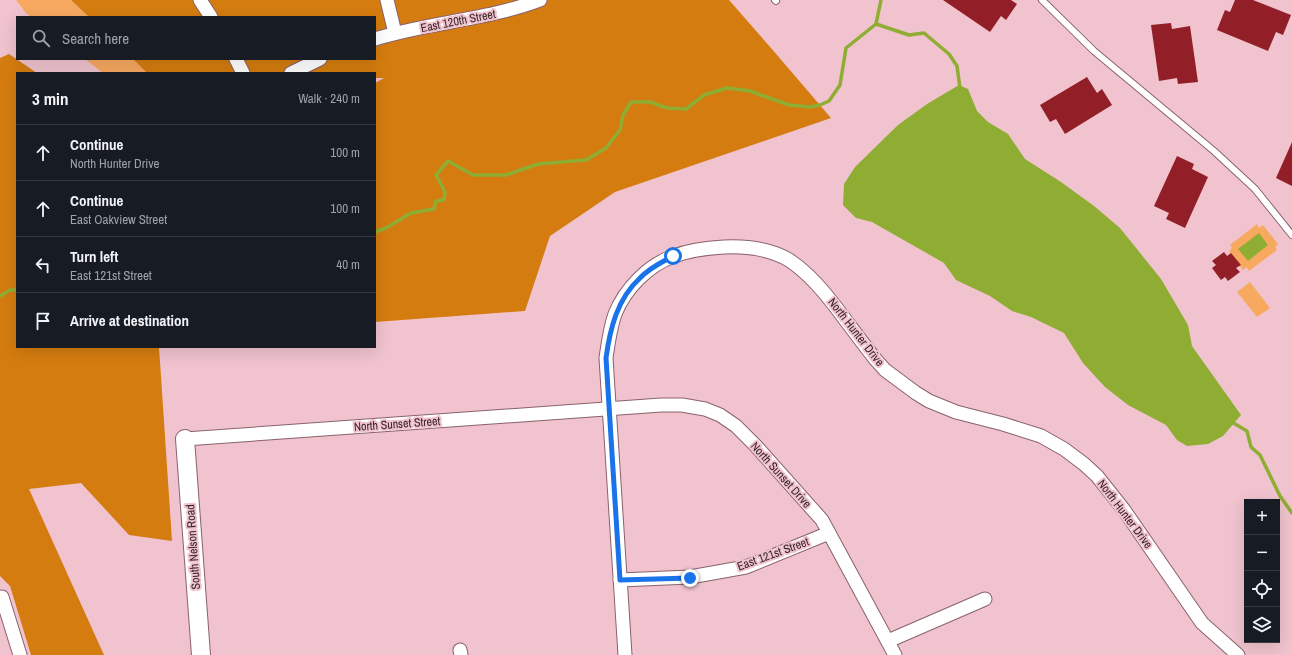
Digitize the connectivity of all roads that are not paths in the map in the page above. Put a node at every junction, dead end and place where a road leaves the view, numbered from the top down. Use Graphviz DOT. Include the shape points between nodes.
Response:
graph roads {
  1 [pos="200,0"];
  2 [pos="387,0"];
  3 [pos="540,0"];
  4 [pos="1042,0"];
  5 [pos="210,16"];
  6 [pos="395,33"];
  7 [pos="376,39"];
  8 [pos="236,60"];
  9 [pos="318,60"];
  10 [pos="242,72"];
  11 [pos="293,72"];
  12 [pos="1292,235"];
  13 [pos="609,408"];
  14 [pos="185,439"];
  15 [pos="829,533"];
  16 [pos="620,580"];
  17 [pos="2,597"];
  18 [pos="985,599"];
  19 [pos="888,641"];
  20 [pos="20,655"];
  21 [pos="201,655"];
  22 [pos="625,655"];
  23 [pos="895,655"];
  24 [pos="1238,655"];
  1 -- 5 [label="street"];
  2 -- 6 [label="street"];
  3 -- 6 [label="street, East 120th Street" via="495,14"];
  4 -- 12 [label="lane" via="1094,51 1209,146 1255,189"];
  6 -- 7 [label="street, East 120th Street"];
  8 -- 10 [label="street"];
  9 -- 11 [label="street"];
  13 -- 14 [label="street, North Sunset Street"];
  13 -- 15 [label="street, North Sunset Drive" via="682,405 720,415 736,426 755,445 822,520"];
  13 -- 16 [label="street, North Hunter Drive"];
  13 -- 24 [label="street, North Hunter Drive" via="606,358 609,336 615,314 640,277 673,256 707,248 740,246 770,252 787,259 810,277 885,370 916,393 956,412 1010,425 1041,436 1084,464 1124,510 1202,623"];
  14 -- 21 [label="street, South Nelson Road"];
  15 -- 16 [label="street, East 121st Street" via="746,567 690,578"];
  15 -- 19 [label="street, North Sunset Drive"];
  16 -- 22 [label="street, North Hunter Drive"];
  17 -- 20 [label="street"];
  18 -- 19 [label="street"];
  19 -- 23 [label="street, North Sunset Drive"];
}
